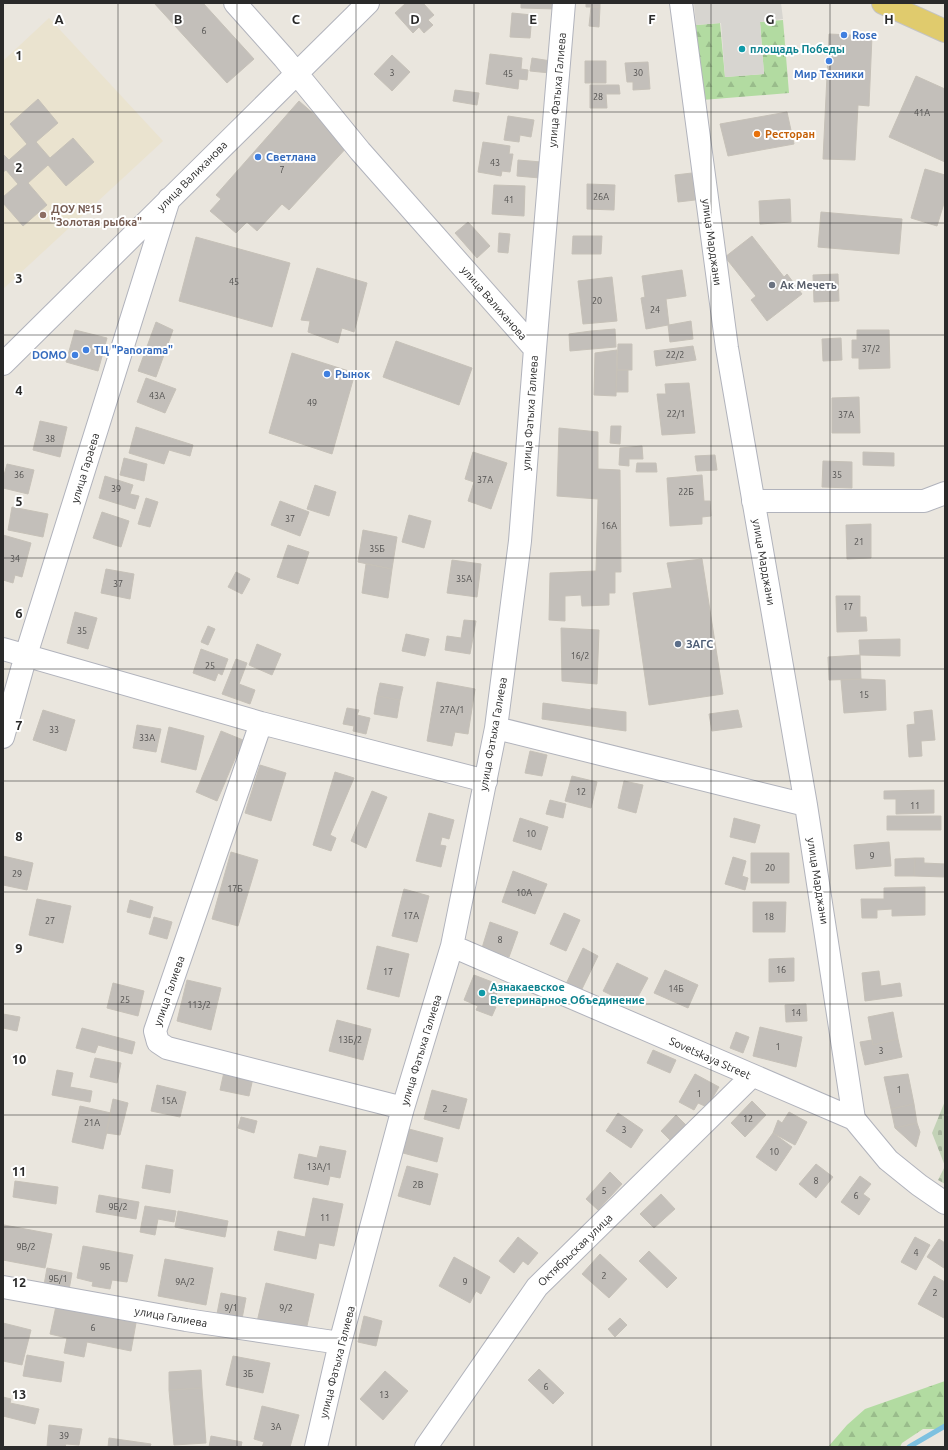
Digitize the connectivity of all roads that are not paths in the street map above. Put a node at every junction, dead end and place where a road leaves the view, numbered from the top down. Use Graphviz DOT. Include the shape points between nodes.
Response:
graph roads {
  1 [pos="235,3"];
  2 [pos="368,3"];
  3 [pos="564,3"];
  4 [pos="681,3"];
  5 [pos="887,4"];
  6 [pos="945,31"];
  7 [pos="296,74"];
  8 [pos="169,199"];
  9 [pos="535,349"];
  10 [pos="3,364"];
  11 [pos="945,493"];
  12 [pos="754,501"];
  13 [pos="3,649"];
  14 [pos="26,655"];
  15 [pos="261,723"];
  16 [pos="496,728"];
  17 [pos="3,738"];
  18 [pos="486,781"];
  19 [pos="806,805"];
  20 [pos="452,946"];
  21 [pos="752,1076"];
  22 [pos="403,1108"];
  23 [pos="854,1119"];
  24 [pos="945,1203"];
  25 [pos="3,1287"];
  26 [pos="340,1343"];
  27 [pos="316,1447"];
  28 [pos="426,1447"];
  1 -- 7 [label="street, улица Валиханова"];
  2 -- 7 [label="street, улица Валиханова"];
  3 -- 9 [label="street, улица Фатыха Галиева"];
  4 -- 12 [label="street, улица Марджани" via="727,348"];
  5 -- 6 [label="main road"];
  7 -- 8 [label="street, улица Валиханова"];
  7 -- 9 [label="street, улица Валиханова" via="360,151"];
  8 -- 10 [label="street, улица Валиханова"];
  8 -- 14 [label="street, улица Гараева"];
  9 -- 16 [label="street, улица Фатыха Галиева" via="520,541"];
  11 -- 12 [label="street" via="924,501"];
  12 -- 19 [label="street, улица Марджани"];
  13 -- 14 [label="street"];
  14 -- 15 [label="street"];
  14 -- 17 [label="street, улица Гараева"];
  15 -- 18 [label="street"];
  15 -- 22 [label="street, улица Галиева" via="155,1031 158,1042 167,1048"];
  16 -- 18 [label="street, улица Фатыха Галиева"];
  16 -- 19 [label="street"];
  18 -- 20 [label="street, улица Фатыха Галиева"];
  19 -- 23 [label="street, улица Марджани"];
  20 -- 21 [label="street, Sovetskaya Street"];
  20 -- 22 [label="street, улица Фатыха Галиева"];
  21 -- 23 [label="street, Sovetskaya Street"];
  21 -- 28 [label="street, Октябрьская улица" via="537,1287"];
  22 -- 26 [label="street, улица Фатыха Галиева"];
  23 -- 24 [label="street, Sovetskaya Street" via="888,1160"];
  25 -- 26 [label="street, улица Галиева" via="186,1320"];
  26 -- 27 [label="street, улица Фатыха Галиева"];
}
